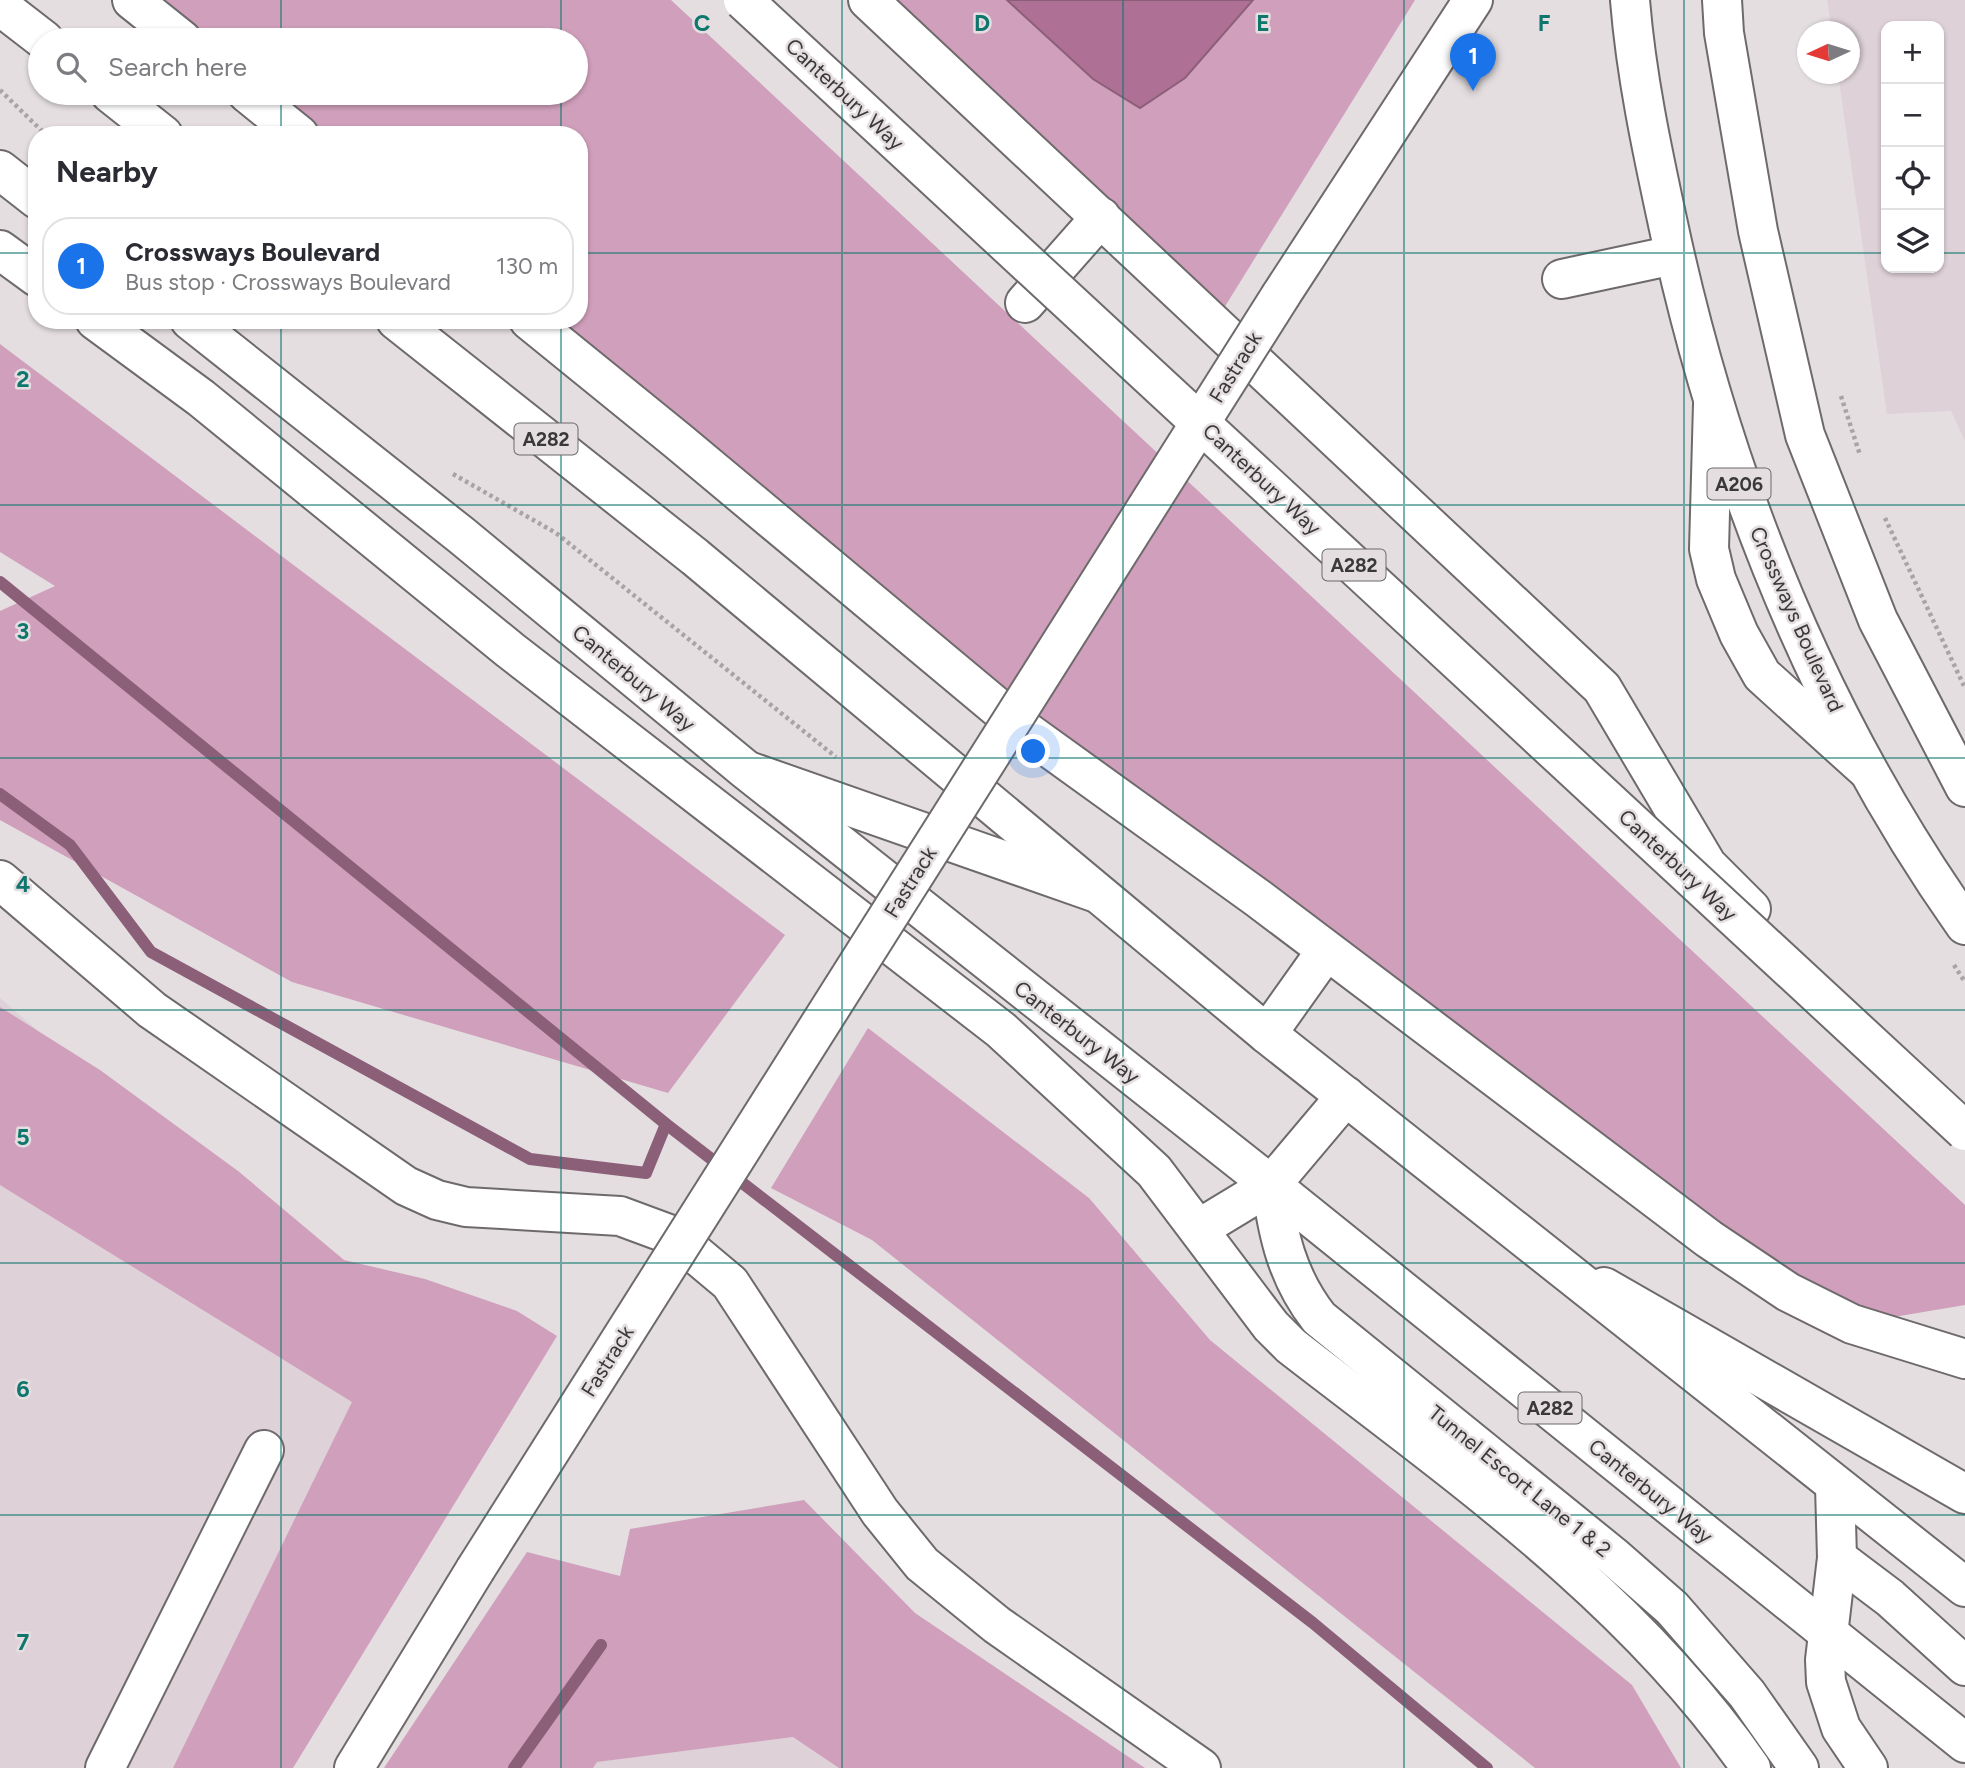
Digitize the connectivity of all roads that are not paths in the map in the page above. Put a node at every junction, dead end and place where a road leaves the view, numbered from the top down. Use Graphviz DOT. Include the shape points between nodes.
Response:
graph roads {
  1 [pos="132,0"];
  2 [pos="743,0"];
  3 [pos="868,0"];
  4 [pos="1473,0"];
  5 [pos="1630,0"];
  6 [pos="1722,0"];
  7 [pos="0,5"];
  8 [pos="29,28"];
  9 [pos="167,28"];
  10 [pos="125,105"];
  11 [pos="262,105"];
  12 [pos="152,126"];
  13 [pos="288,126"];
  14 [pos="0,170"];
  15 [pos="28,192"];
  16 [pos="1101,217"];
  17 [pos="0,250"];
  18 [pos="1674,255"];
  19 [pos="28,270"];
  20 [pos="1562,279"];
  21 [pos="1025,303"];
  22 [pos="107,329"];
  23 [pos="201,329"];
  24 [pos="407,329"];
  25 [pos="540,329"];
  26 [pos="1713,401"];
  27 [pos="746,770"];
  28 [pos="1870,773"];
  29 [pos="1965,787"];
  30 [pos="0,880"];
  31 [pos="1100,894"];
  32 [pos="1965,926"];
  33 [pos="1326,951"];
  34 [pos="1267,1034"];
  35 [pos="1346,1096"];
  36 [pos="1965,1114"];
  37 [pos="1965,1130"];
  38 [pos="1271,1185"];
  39 [pos="1200,1228"];
  40 [pos="1532,1245"];
  41 [pos="1965,1359"];
  42 [pos="264,1450"];
  43 [pos="1835,1486"];
  44 [pos="1965,1494"];
  45 [pos="1837,1559"];
  46 [pos="1965,1587"];
  47 [pos="1827,1633"];
  48 [pos="1965,1666"];
  49 [pos="1965,1743"];
  50 [pos="1741,1753"];
  51 [pos="105,1768"];
  52 [pos="354,1768"];
  53 [pos="1201,1768"];
  54 [pos="1799,1768"];
  55 [pos="1868,1768"];
  1 -- 9 [label="main road"];
  2 -- 37 [label="main road, Canterbury Way / A282, bridge"];
  3 -- 16 [label="main road"];
  4 -- 52 [label="main road, Fastrack, bridge" via="1281,295"];
  5 -- 18 [label="main road, Crossways Boulevard / A206" via="1635,54"];
  6 -- 29 [label="main road" via="1758,231 1805,435 1878,620"];
  7 -- 8 [label="main road"];
  10 -- 12 [label="main road"];
  11 -- 13 [label="main road"];
  14 -- 15 [label="main road"];
  16 -- 21 [label="main road"];
  16 -- 36 [label="main road" via="1602,688 1707,865 1839,999"];
  17 -- 19 [label="main road"];
  18 -- 20 [label="main road"];
  18 -- 26 [label="main road, Crossways Boulevard / A206"];
  22 -- 39 [label="main road" via="201,398 521,658 1001,1030 1154,1171"];
  23 -- 27 [label="main road, Canterbury Way / A282"];
  24 -- 31 [label="main road, A282" via="716,575"];
  25 -- 33 [label="main road" via="1023,729"];
  26 -- 28 [label="main road, Crossways Boulevard / A206" via="1771,568"];
  26 -- 28 [label="main road" via="1709,550 1739,634 1762,675"];
  27 -- 31 [label="main road"];
  27 -- 38 [label="main road, Canterbury Way / A282"];
  28 -- 32 [label="main road, Crossways Boulevard / A206"];
  30 -- 53 [label="main road" via="152,1010 407,1186 466,1207 620,1216 674,1236 730,1283 880,1512 922,1564 997,1625"];
  31 -- 34 [label="main road, A282"];
  33 -- 34 [label="main road"];
  33 -- 41 [label="main road" via="1709,1239 1788,1292 1853,1324"];
  34 -- 35 [label="main road, A282"];
  35 -- 38 [label="main road"];
  35 -- 40 [label="main road, A282"];
  38 -- 39 [label="main road"];
  38 -- 47 [label="main road, Canterbury Way / A282"];
  38 -- 54 [label="main road, Tunnel Escort Lane 1 & 2" via="1284,1258 1319,1318 1672,1608 1747,1694"];
  39 -- 50 [label="main road" via="1271,1326 1291,1346 1611,1604"];
  40 -- 43 [label="main road, A282"];
  40 -- 44 [label="main road"];
  42 -- 51 [label="main road"];
  43 -- 45 [label="main road"];
  43 -- 46 [label="main road, A282"];
  45 -- 47 [label="main road"];
  45 -- 48 [label="main road" via="1890,1598"];
  47 -- 49 [label="main road, Canterbury Way / A282"];
  47 -- 55 [label="main road" via="1826,1682 1832,1707"];
}
